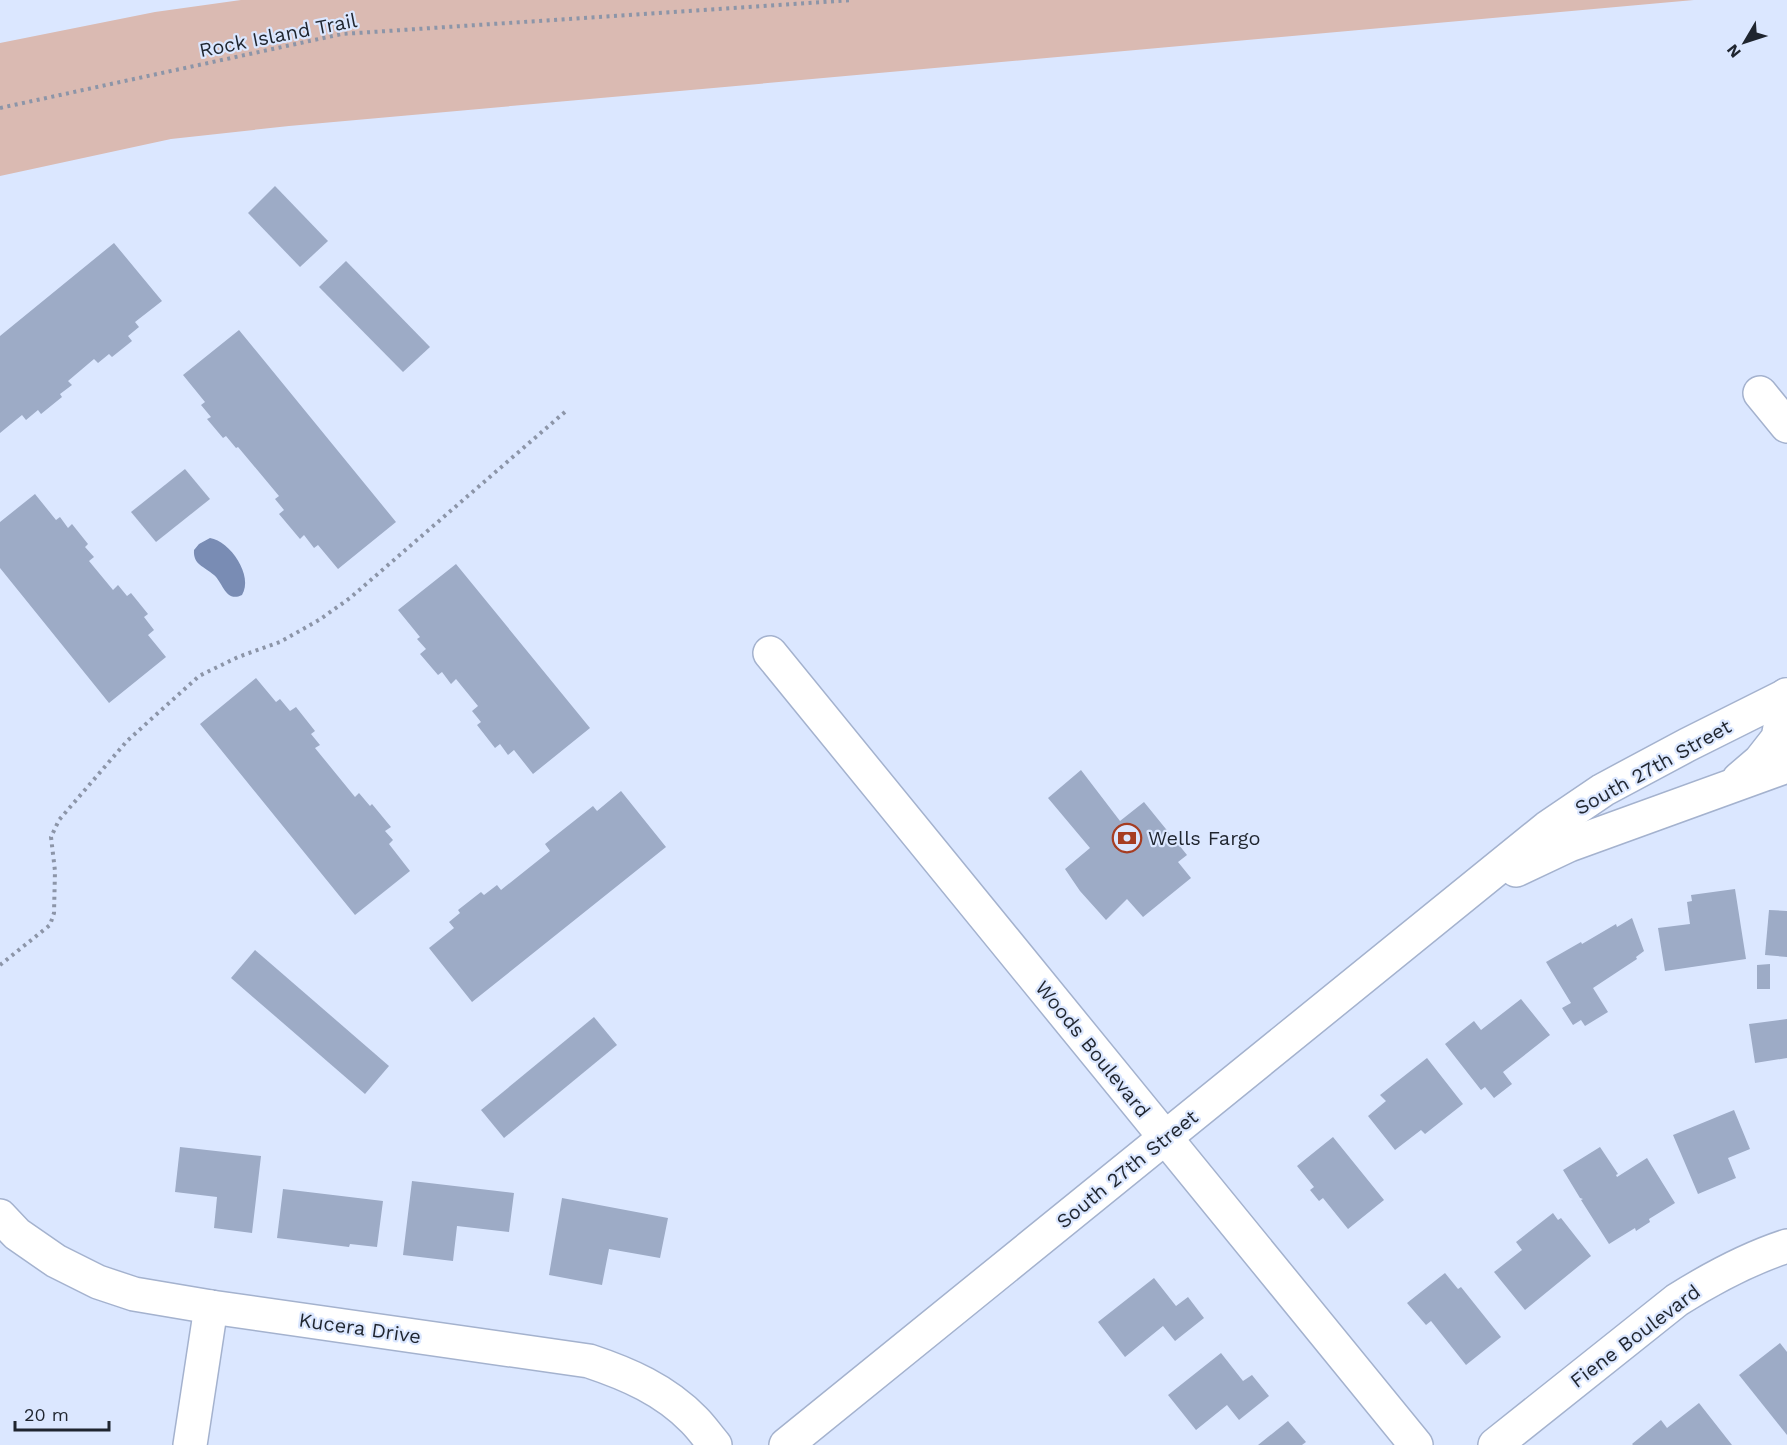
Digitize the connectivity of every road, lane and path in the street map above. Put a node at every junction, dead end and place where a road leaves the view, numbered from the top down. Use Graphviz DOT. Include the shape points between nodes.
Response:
graph roads {
  1 [pos="853,0"];
  2 [pos="0,108"];
  3 [pos="1760,393"];
  4 [pos="567,411"];
  5 [pos="1787,426"];
  6 [pos="770,653"];
  7 [pos="1787,695"];
  8 [pos="1787,766"];
  9 [pos="1731,786"];
  10 [pos="1468,893"];
  11 [pos="0,965"];
  12 [pos="1166,1138"];
  13 [pos="0,1216"];
  14 [pos="1787,1246"];
  15 [pos="211,1307"];
  16 [pos="190,1445"];
  17 [pos="716,1445"];
  18 [pos="786,1445"];
  19 [pos="1416,1445"];
  20 [pos="1495,1445"];
  1 -- 2 [label="path, Rock Island Trail" via="342,34"];
  3 -- 5 [label="street"];
  4 -- 11 [label="path" via="350,598 280,642 199,676 127,741 59,820 51,837 56,871 50,925"];
  6 -- 12 [label="street, Woods Boulevard"];
  7 -- 9 [label="street" via="1778,738 1760,761"];
  7 -- 10 [label="street, South 27th Street" via="1603,790 1547,828"];
  8 -- 9 [label="street, South 27th Street"];
  9 -- 10 [label="street, South 27th Street" via="1569,845"];
  10 -- 12 [label="street, South 27th Street"];
  12 -- 18 [label="street, South 27th Street"];
  12 -- 19 [label="street, Woods Boulevard"];
  13 -- 15 [label="street, Kucera Drive" via="17,1234 56,1261 98,1282 134,1294"];
  14 -- 20 [label="street, Fiene Boulevard" via="1741,1263 1677,1300"];
  15 -- 16 [label="street"];
  15 -- 17 [label="street, Kucera Drive" via="589,1361 626,1374 662,1394 693,1419"];
}
